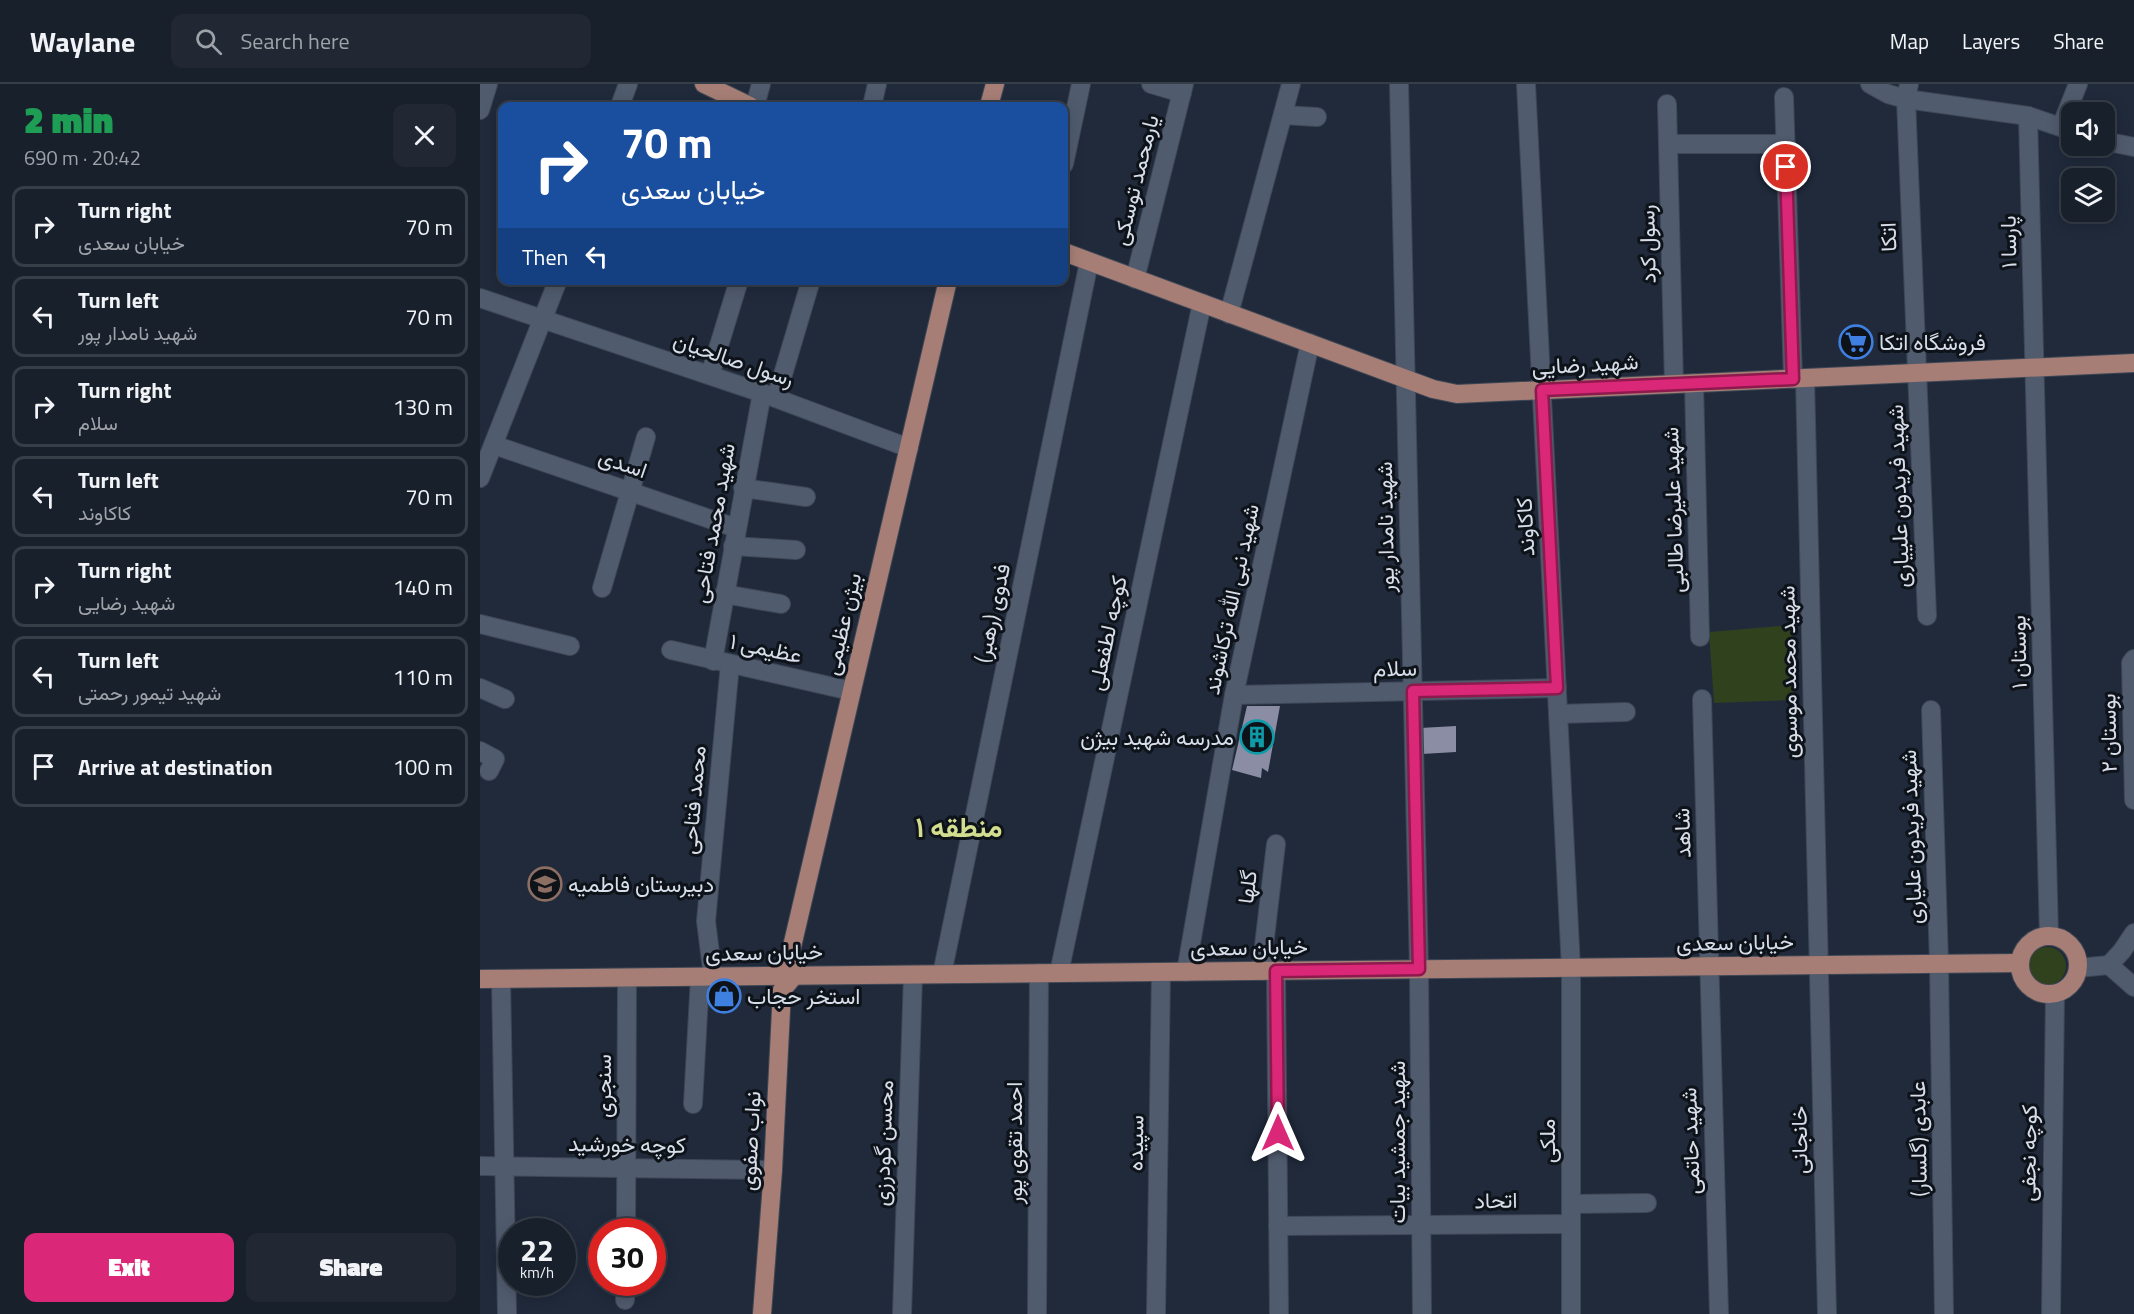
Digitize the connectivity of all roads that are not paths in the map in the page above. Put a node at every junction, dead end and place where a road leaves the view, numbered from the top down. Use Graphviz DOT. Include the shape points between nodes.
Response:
graph roads {
  1 [pos="488,84"];
  2 [pos="628,84"];
  3 [pos="704,84"];
  4 [pos="761,84"];
  5 [pos="877,84"];
  6 [pos="995,84"];
  7 [pos="1081,84"];
  8 [pos="1151,84"];
  9 [pos="1291,84"];
  10 [pos="1399,84"];
  11 [pos="1526,84"];
  12 [pos="1870,84"];
  13 [pos="2078,84"];
  14 [pos="1183,89"];
  15 [pos="1908,91"];
  16 [pos="1784,97"];
  17 [pos="621,102"];
  18 [pos="742,102"];
  19 [pos="756,102"];
  20 [pos="873,102"];
  21 [pos="990,102"];
  22 [pos="2073,102"];
  23 [pos="1667,104"];
  24 [pos="480,110"];
  25 [pos="1283,116"];
  26 [pos="2028,116"];
  27 [pos="1317,117"];
  28 [pos="2061,127"];
  29 [pos="2115,143"];
  30 [pos="1668,144"];
  31 [pos="1785,144"];
  32 [pos="1068,145"];
  33 [pos="2134,147"];
  34 [pos="1068,254"];
  35 [pos="1089,262"];
  36 [pos="1135,279"];
  37 [pos="556,285"];
  38 [pos="737,285"];
  39 [pos="809,285"];
  40 [pos="947,285"];
  41 [pos="480,298"];
  42 [pos="1202,303"];
  43 [pos="1229,314"];
  44 [pos="543,319"];
  45 [pos="1310,343"];
  46 [pos="2134,363"];
  47 [pos="2035,368"];
  48 [pos="1917,373"];
  49 [pos="710,375"];
  50 [pos="1799,378"];
  51 [pos="1406,379"];
  52 [pos="1694,383"];
  53 [pos="1674,384"];
  54 [pos="1542,390"];
  55 [pos="769,396"];
  56 [pos="646,437"];
  57 [pos="494,445"];
  58 [pos="909,448"];
  59 [pos="480,477"];
  60 [pos="744,488"];
  61 [pos="629,491"];
  62 [pos="806,497"];
  63 [pos="736,528"];
  64 [pos="733,546"];
  65 [pos="796,550"];
  66 [pos="602,588"];
  67 [pos="724,594"];
  68 [pos="781,604"];
  69 [pos="1927,616"];
  70 [pos="480,624"];
  71 [pos="1700,637"];
  72 [pos="570,646"];
  73 [pos="671,650"];
  74 [pos="2132,661"];
  75 [pos="721,662"];
  76 [pos="480,688"];
  77 [pos="1557,688"];
  78 [pos="851,691"];
  79 [pos="1413,691"];
  80 [pos="1234,695"];
  81 [pos="505,699"];
  82 [pos="1702,699"];
  83 [pos="1931,710"];
  84 [pos="1626,712"];
  85 [pos="1558,714"];
  86 [pos="480,751"];
  87 [pos="489,771"];
  88 [pos="2134,800"];
  89 [pos="1276,844"];
  90 [pos="2134,933"];
  91 [pos="2049,936"];
  92 [pos="1940,963"];
  93 [pos="2019,963"];
  94 [pos="1819,965"];
  95 [pos="2109,965"];
  96 [pos="1709,966"];
  97 [pos="1571,968"];
  98 [pos="2078,968"];
  99 [pos="1419,969"];
  100 [pos="1269,971"];
  101 [pos="1161,972"];
  102 [pos="1186,972"];
  103 [pos="1040,973"];
  104 [pos="1059,973"];
  105 [pos="942,974"];
  106 [pos="913,975"];
  107 [pos="794,976"];
  108 [pos="706,977"];
  109 [pos="627,978"];
  110 [pos="480,979"];
  111 [pos="501,979"];
  112 [pos="2134,987"];
  113 [pos="2055,994"];
  114 [pos="693,1104"];
  115 [pos="480,1166"];
  116 [pos="504,1167"];
  117 [pos="626,1168"];
  118 [pos="773,1170"];
  119 [pos="1571,1203"];
  120 [pos="1647,1203"];
  121 [pos="626,1218"];
  122 [pos="1571,1224"];
  123 [pos="1421,1225"];
  124 [pos="1278,1226"];
  125 [pos="507,1314"];
  126 [pos="762,1314"];
  127 [pos="902,1314"];
  128 [pos="1036,1314"];
  129 [pos="1156,1314"];
  130 [pos="1279,1314"];
  131 [pos="1422,1314"];
  132 [pos="1571,1314"];
  133 [pos="1719,1314"];
  134 [pos="1827,1314"];
  135 [pos="1944,1314"];
  136 [pos="2051,1314"];
  1 -- 24 [label="street"];
  2 -- 17 [label="street"];
  3 -- 18 [label="main road"];
  4 -- 19 [label="street"];
  5 -- 20 [label="street"];
  6 -- 21 [label="main road"];
  7 -- 32 [label="street"];
  8 -- 14 [label="street"];
  9 -- 25 [label="street"];
  10 -- 51 [label="street, شهید نامدار پور"];
  11 -- 54 [label="street, کاکاوند"];
  12 -- 15 [label="street" via="1888,94"];
  13 -- 22 [label="street"];
  14 -- 36 [label="street, یارمحمد توسکی"];
  15 -- 26 [label="street"];
  15 -- 48 [label="street, اتکا"];
  16 -- 31 [label="street, شهید محمد موسوی"];
  23 -- 30 [label="street, رسول کرد"];
  25 -- 27 [label="street"];
  25 -- 43 [label="street"];
  26 -- 28 [label="street"];
  26 -- 47 [label="street, پارسا ۱"];
  29 -- 33 [label="street"];
  30 -- 31 [label="street"];
  30 -- 53 [label="street, رسول کرد"];
  31 -- 50 [label="street, شهید محمد موسوی"];
  34 -- 35 [label="main road, شهید رضایی"];
  35 -- 36 [label="main road, شهید رضایی"];
  35 -- 105 [label="street, فدوی (رهبر)"];
  36 -- 42 [label="main road, شهید رضایی"];
  37 -- 44 [label="street"];
  38 -- 49 [label="street"];
  39 -- 55 [label="street, شهید محمد فتاحی"];
  40 -- 58 [label="main road, بیژن عظیمی"];
  41 -- 44 [label="street, رسول صالحیان"];
  42 -- 43 [label="main road, شهید رضایی"];
  42 -- 104 [label="street, کوچه لطفعلی"];
  43 -- 45 [label="main road, شهید رضایی"];
  44 -- 49 [label="street, رسول صالحیان"];
  44 -- 57 [label="street"];
  45 -- 51 [label="main road, شهید رضایی"];
  45 -- 80 [label="street, شهید نبی الله ترکاشوند"];
  46 -- 47 [label="main road, شهید رضایی"];
  47 -- 48 [label="main road, شهید رضایی"];
  47 -- 91 [label="street, بوستان ۱"];
  48 -- 50 [label="main road, شهید رضایی"];
  48 -- 69 [label="street, شهید فریدون علییاری"];
  49 -- 55 [label="street, رسول صالحیان"];
  50 -- 52 [label="main road, شهید رضایی"];
  50 -- 94 [label="street, شهید محمد موسوی"];
  51 -- 54 [label="main road, شهید رضایی" via="1457,394"];
  51 -- 79 [label="street, شهید نامدار پور"];
  52 -- 53 [label="main road, شهید رضایی"];
  52 -- 71 [label="street, شهید علیرضا طالبی"];
  53 -- 54 [label="main road, شهید رضایی"];
  54 -- 77 [label="street, کاکاوند"];
  55 -- 58 [label="street, رسول صالحیان"];
  55 -- 60 [label="street, شهید محمد فتاحی"];
  56 -- 61 [label="street"];
  57 -- 59 [label="street"];
  57 -- 61 [label="street, اسدی"];
  58 -- 78 [label="main road, بیژن عظیمی"];
  60 -- 62 [label="street"];
  60 -- 63 [label="street, شهید محمد فتاحی"];
  61 -- 63 [label="street, اسدی"];
  61 -- 66 [label="street"];
  63 -- 64 [label="street, شهید محمد فتاحی"];
  64 -- 65 [label="street"];
  64 -- 67 [label="street, شهید محمد فتاحی"];
  67 -- 68 [label="street"];
  67 -- 75 [label="street, شهید محمد فتاحی"];
  70 -- 72 [label="street"];
  73 -- 75 [label="street, عظیمی ۱"];
  74 -- 88 [label="street, بوستان ۲"];
  75 -- 78 [label="street, عظیمی ۱"];
  75 -- 108 [label="street, محمد فتاحی"];
  76 -- 81 [label="street"];
  77 -- 79 [label="street, سلام"];
  77 -- 85 [label="street, کاکاوند"];
  78 -- 107 [label="main road, بیژن عظیمی" via="787,968"];
  79 -- 80 [label="street, سلام"];
  79 -- 99 [label="street, شهید نامدار پور"];
  80 -- 102 [label="street, شهید نبی الله ترکاشوند"];
  82 -- 96 [label="street, شاهد"];
  83 -- 92 [label="street, شهید فریدون علیاری"];
  84 -- 85 [label="street"];
  85 -- 97 [label="street, کاکاوند"];
  86 -- 87 [label="street" via="495,759"];
  89 -- 100 [label="street, گلها"];
  90 -- 95 [label="street"];
  91 -- 93 [label="main road" via="2032,941"];
  91 -- 98 [label="main road" via="2067,942"];
  92 -- 93 [label="main road, خیابان سعدی"];
  92 -- 94 [label="main road, خیابان سعدی"];
  92 -- 135 [label="street, عابدی (گلسار)"];
  93 -- 113 [label="main road" via="2029,987"];
  94 -- 96 [label="main road, خیابان سعدی"];
  94 -- 134 [label="street, خانجانی"];
  95 -- 98 [label="street"];
  95 -- 112 [label="street"];
  96 -- 97 [label="main road, خیابان سعدی"];
  96 -- 133 [label="street, شهید حاتمی"];
  97 -- 99 [label="main road, خیابان سعدی"];
  97 -- 119 [label="street, ملکی"];
  98 -- 113 [label="main road" via="2070,985"];
  99 -- 100 [label="main road, خیابان سعدی"];
  99 -- 123 [label="street, شهید جمشید بیات"];
  100 -- 102 [label="main road, خیابان سعدی"];
  100 -- 124 [label="street, گلها"];
  101 -- 102 [label="main road, خیابان سعدی"];
  101 -- 104 [label="main road, خیابان سعدی"];
  101 -- 129 [label="street, سپیده"];
  103 -- 104 [label="main road, خیابان سعدی"];
  103 -- 105 [label="main road, خیابان سعدی"];
  103 -- 128 [label="street, احمد تقوی پور"];
  105 -- 106 [label="main road, خیابان سعدی"];
  106 -- 107 [label="main road, خیابان سعدی"];
  106 -- 127 [label="street, محسن گودرزی"];
  107 -- 108 [label="main road, خیابان سعدی"];
  107 -- 118 [label="main road, نواب صفوی" via="782,990"];
  108 -- 109 [label="main road, خیابان سعدی"];
  108 -- 114 [label="street, محمد فتاحی"];
  109 -- 111 [label="main road, خیابان سعدی"];
  109 -- 117 [label="street, سنجری"];
  110 -- 111 [label="main road, خیابان سعدی"];
  111 -- 116 [label="street"];
  113 -- 136 [label="street, کوچه نجفی"];
  115 -- 116 [label="street, کوچه خورشید"];
  116 -- 117 [label="street, کوچه خورشید"];
  116 -- 125 [label="street"];
  117 -- 118 [label="street, کوچه خورشید"];
  117 -- 121 [label="street, سنجری"];
  118 -- 126 [label="main road, نواب صفوی"];
  119 -- 120 [label="street"];
  119 -- 122 [label="street, ملکی"];
  122 -- 123 [label="street, اتحاد"];
  122 -- 132 [label="street, ملکی"];
  123 -- 124 [label="street, اتحاد"];
  123 -- 131 [label="street, شهید جمشید بیات"];
  124 -- 130 [label="street, گلها"];
}
